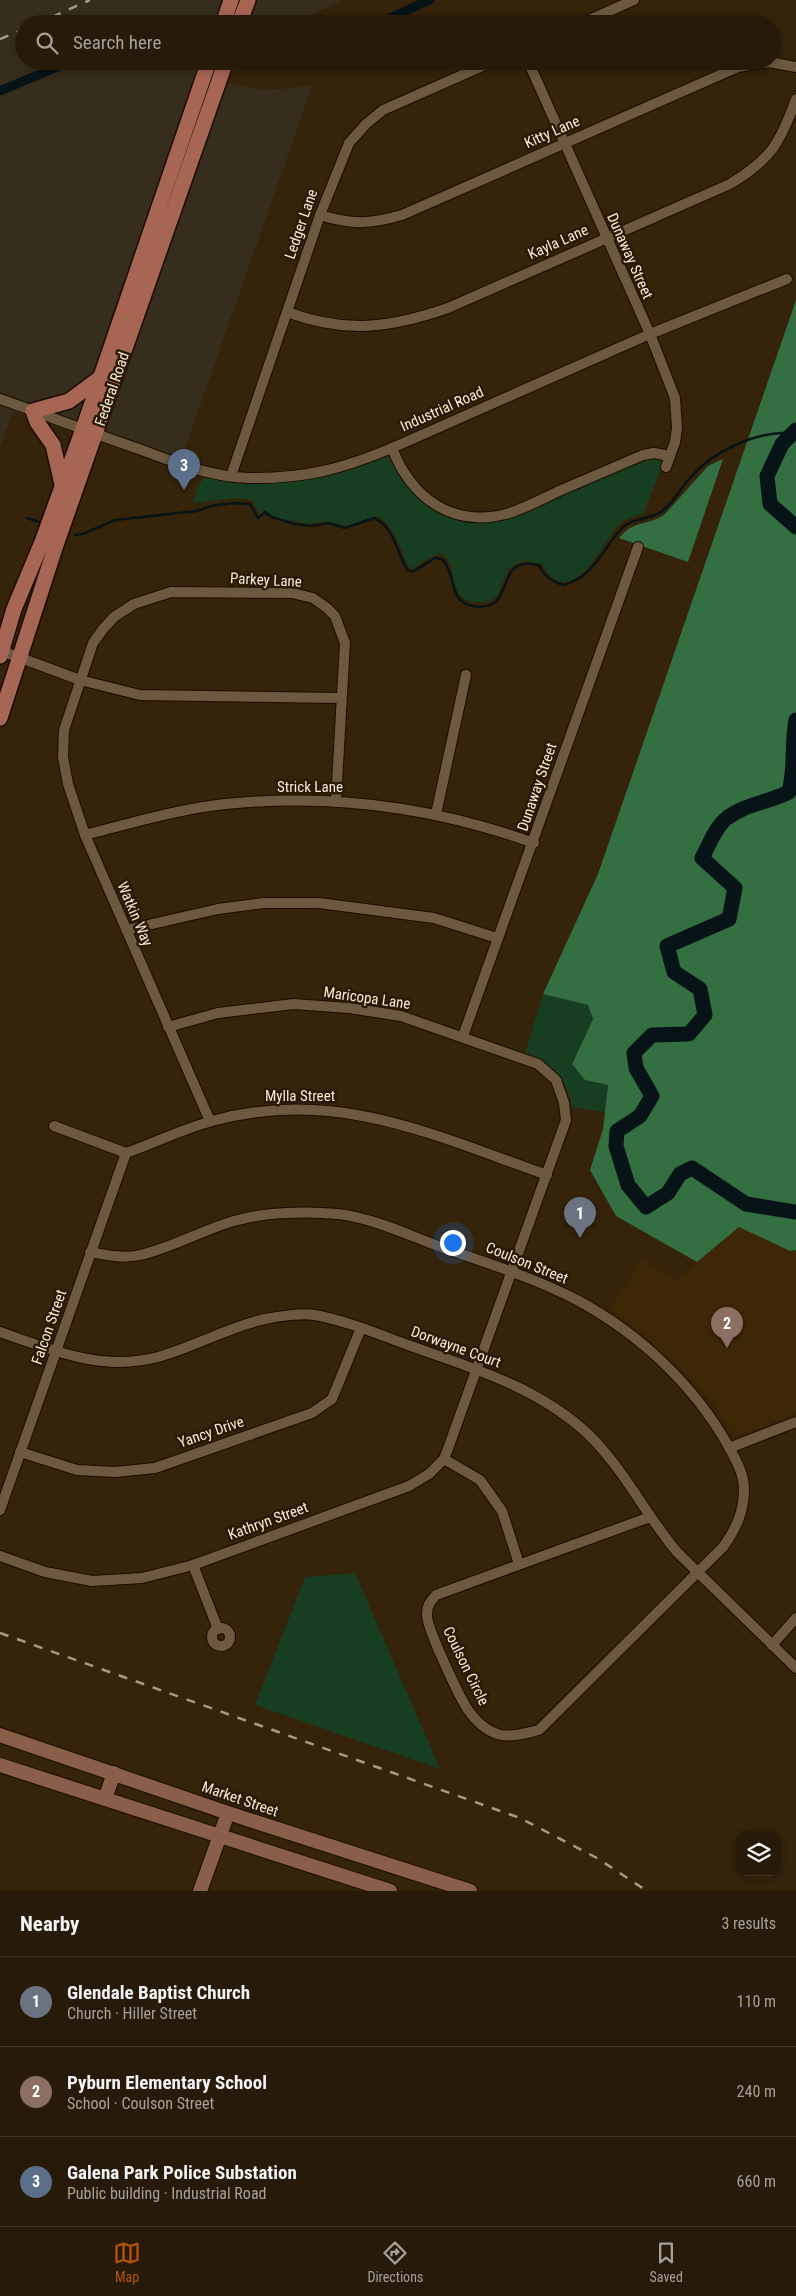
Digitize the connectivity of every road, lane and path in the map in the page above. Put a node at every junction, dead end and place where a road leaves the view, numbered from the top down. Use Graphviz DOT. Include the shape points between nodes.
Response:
graph roads {
  1 [pos="231,0"];
  2 [pos="248,0"];
  3 [pos="634,0"];
  4 [pos="226,15"];
  5 [pos="242,15"];
  6 [pos="600,15"];
  7 [pos="781,64"];
  8 [pos="796,66"];
  9 [pos="206,70"];
  10 [pos="223,70"];
  11 [pos="474,70"];
  12 [pos="532,70"];
  13 [pos="731,70"];
  14 [pos="796,99"];
  15 [pos="564,143"];
  16 [pos="173,168"];
  17 [pos="188,173"];
  18 [pos="320,215"];
  19 [pos="605,237"];
  20 [pos="787,278"];
  21 [pos="287,312"];
  22 [pos="130,314"];
  23 [pos="650,334"];
  24 [pos="100,378"];
  25 [pos="0,399"];
  26 [pos="33,411"];
  27 [pos="90,431"];
  28 [pos="392,448"];
  29 [pos="670,456"];
  30 [pos="666,467"];
  31 [pos="231,476"];
  32 [pos="62,485"];
  33 [pos="638,547"];
  34 [pos="1,654"];
  35 [pos="21,658"];
  36 [pos="466,675"];
  37 [pos="80,680"];
  38 [pos="342,698"];
  39 [pos="70,711"];
  40 [pos="0,718"];
  41 [pos="336,800"];
  42 [pos="436,814"];
  43 [pos="85,835"];
  44 [pos="534,843"];
  45 [pos="126,930"];
  46 [pos="497,938"];
  47 [pos="168,1027"];
  48 [pos="463,1036"];
  49 [pos="552,1076"];
  50 [pos="210,1121"];
  51 [pos="54,1126"];
  52 [pos="126,1153"];
  53 [pos="547,1175"];
  54 [pos="90,1252"];
  55 [pos="512,1272"];
  56 [pos="361,1328"];
  57 [pos="0,1332"];
  58 [pos="57,1352"];
  59 [pos="478,1370"];
  60 [pos="796,1422"];
  61 [pos="729,1448"];
  62 [pos="20,1452"];
  63 [pos="444,1459"];
  64 [pos="0,1510"];
  65 [pos="650,1517"];
  66 [pos="0,1556"];
  67 [pos="519,1564"];
  68 [pos="193,1565"];
  69 [pos="697,1572"];
  70 [pos="796,1618"];
  71 [pos="218,1629"];
  72 [pos="772,1645"];
  73 [pos="796,1668"];
  74 [pos="0,1735"];
  75 [pos="0,1765"];
  76 [pos="114,1773"];
  77 [pos="105,1799"];
  78 [pos="228,1813"];
  79 [pos="220,1836"];
  80 [pos="332,1846"];
  81 [pos="325,1868"];
  82 [pos="386,1890"];
  83 [pos="464,1890"];
  84 [pos="200,1891"];
  1 -- 4 [label="main road"];
  2 -- 5 [label="main road"];
  3 -- 6 [label="street"];
  7 -- 8 [label="street, Kitty Lane"];
  9 -- 16 [label="main road, Federal Road"];
  10 -- 17 [label="main road, Federal Road"];
  11 -- 18 [label="street, Ledger Lane" via="383,110 366,124 342,156"];
  12 -- 15 [label="street, Dunaway Street"];
  13 -- 15 [label="street, Kitty Lane"];
  14 -- 19 [label="street, Kayla Lane" via="780,138 753,170 730,184"];
  15 -- 18 [label="street, Kitty Lane" via="387,219 355,224"];
  15 -- 19 [label="street, Dunaway Street"];
  16 -- 17 [label="main road"];
  16 -- 22 [label="main road, Federal Road"];
  17 -- 22 [label="main road, Federal Road"];
  18 -- 21 [label="street, Ledger Lane"];
  19 -- 21 [label="street, Kayla Lane" via="448,308 413,320 364,327 322,323"];
  19 -- 23 [label="street, Dunaway Street"];
  20 -- 23 [label="street, Industrial Road"];
  21 -- 31 [label="street, Ledger Lane"];
  22 -- 24 [label="main road, Federal Road"];
  22 -- 27 [label="main road, Federal Road"];
  23 -- 28 [label="street, Industrial Road"];
  23 -- 29 [label="street, Dunaway Street" via="678,413"];
  24 -- 26 [label="main road" via="69,401"];
  24 -- 27 [label="main road, Federal Road"];
  25 -- 26 [label="street, Industrial Road"];
  26 -- 27 [label="street, Industrial Road"];
  26 -- 32 [label="main road" via="53,445"];
  27 -- 31 [label="street, Industrial Road" via="199,470"];
  27 -- 32 [label="main road, Federal Road"];
  27 -- 35 [label="main road, Federal Road"];
  28 -- 29 [label="street" via="401,470 424,497 439,507 480,517 508,514 643,455"];
  28 -- 31 [label="street, Industrial Road" via="326,471 292,476"];
  29 -- 30 [label="street, Dunaway Street"];
  32 -- 34 [label="main road, Federal Road" via="14,609"];
  33 -- 44 [label="street, Dunaway Street"];
  34 -- 35 [label="street"];
  35 -- 37 [label="street"];
  35 -- 40 [label="main road, Federal Road"];
  36 -- 42 [label="street"];
  37 -- 38 [label="street" via="140,695"];
  37 -- 38 [label="street, Parkey Lane" via="93,643 114,616 134,604 171,592 292,593 312,598 335,616 344,643"];
  37 -- 39 [label="street, Parkey Lane"];
  38 -- 41 [label="street, Parkey Lane"];
  39 -- 43 [label="street, Watkin Way" via="64,730 63,757 68,784"];
  41 -- 42 [label="street, Strick Lane"];
  41 -- 43 [label="street, Strick Lane" via="236,803 169,813"];
  42 -- 44 [label="street, Strick Lane" via="493,828"];
  43 -- 45 [label="street, Watkin Way"];
  44 -- 46 [label="street, Dunaway Street"];
  45 -- 46 [label="street" via="218,908 264,903 318,903 434,918"];
  45 -- 47 [label="street, Watkin Way"];
  46 -- 48 [label="street, Dunaway Street"];
  47 -- 48 [label="street, Maricopa Lane" via="218,1013 293,1004 401,1016"];
  47 -- 50 [label="street, Watkin Way"];
  48 -- 49 [label="street, Maricopa Lane" via="538,1064"];
  49 -- 53 [label="street, Kathryn Street" via="564,1103 566,1120"];
  50 -- 52 [label="street, Mylla Street"];
  50 -- 53 [label="street, Mylla Street" via="273,1110 336,1110 403,1124"];
  51 -- 52 [label="street"];
  52 -- 54 [label="street, Falcon Street"];
  53 -- 55 [label="street, Kathryn Street"];
  54 -- 55 [label="street, Coulson Street" via="117,1257 140,1256 235,1220 303,1212 341,1214 380,1224"];
  54 -- 58 [label="street, Falcon Street"];
  55 -- 59 [label="street, Kathryn Street"];
  55 -- 61 [label="street, Coulson Street" via="577,1300 645,1346 702,1407"];
  56 -- 58 [label="street, Dorwayne Court" via="314,1315 265,1319 157,1357 107,1363"];
  56 -- 59 [label="street, Dorwayne Court"];
  56 -- 62 [label="street, Yancy Drive" via="332,1399 312,1413 155,1468 115,1472 77,1470"];
  57 -- 58 [label="street, Dorwayne Court"];
  58 -- 62 [label="street, Falcon Street"];
  59 -- 63 [label="street, Kathryn Street"];
  59 -- 65 [label="street, Dorwayne Court" via="526,1390 572,1420 611,1460"];
  60 -- 61 [label="street"];
  61 -- 69 [label="street, Coulson Street" via="742,1470 740,1520 723,1547"];
  62 -- 64 [label="street, Falcon Street"];
  63 -- 67 [label="street" via="480,1480 502,1511"];
  63 -- 68 [label="street, Kathryn Street" via="429,1474 409,1486"];
  65 -- 67 [label="street, Coulson Circle"];
  65 -- 69 [label="street, Dorwayne Court"];
  66 -- 68 [label="street, Kathryn Street" via="45,1572 92,1581 142,1578"];
  67 -- 69 [label="street, Coulson Circle" via="436,1595 428,1604 427,1617 468,1709 479,1724 498,1734 519,1735 539,1730"];
  68 -- 71 [label="street"];
  69 -- 72 [label="street, Dorwayne Court"];
  70 -- 72 [label="street"];
  72 -- 73 [label="street, Dorwayne Court"];
  74 -- 76 [label="main road, Market Street"];
  75 -- 77 [label="main road"];
  76 -- 77 [label="main road"];
  76 -- 78 [label="main road, Market Street"];
  77 -- 79 [label="main road"];
  78 -- 79 [label="main road"];
  78 -- 80 [label="main road, Market Street"];
  79 -- 81 [label="main road"];
  79 -- 84 [label="main road"];
  80 -- 81 [label="main road"];
  80 -- 83 [label="main road, Market Street"];
  81 -- 82 [label="main road"];
}
